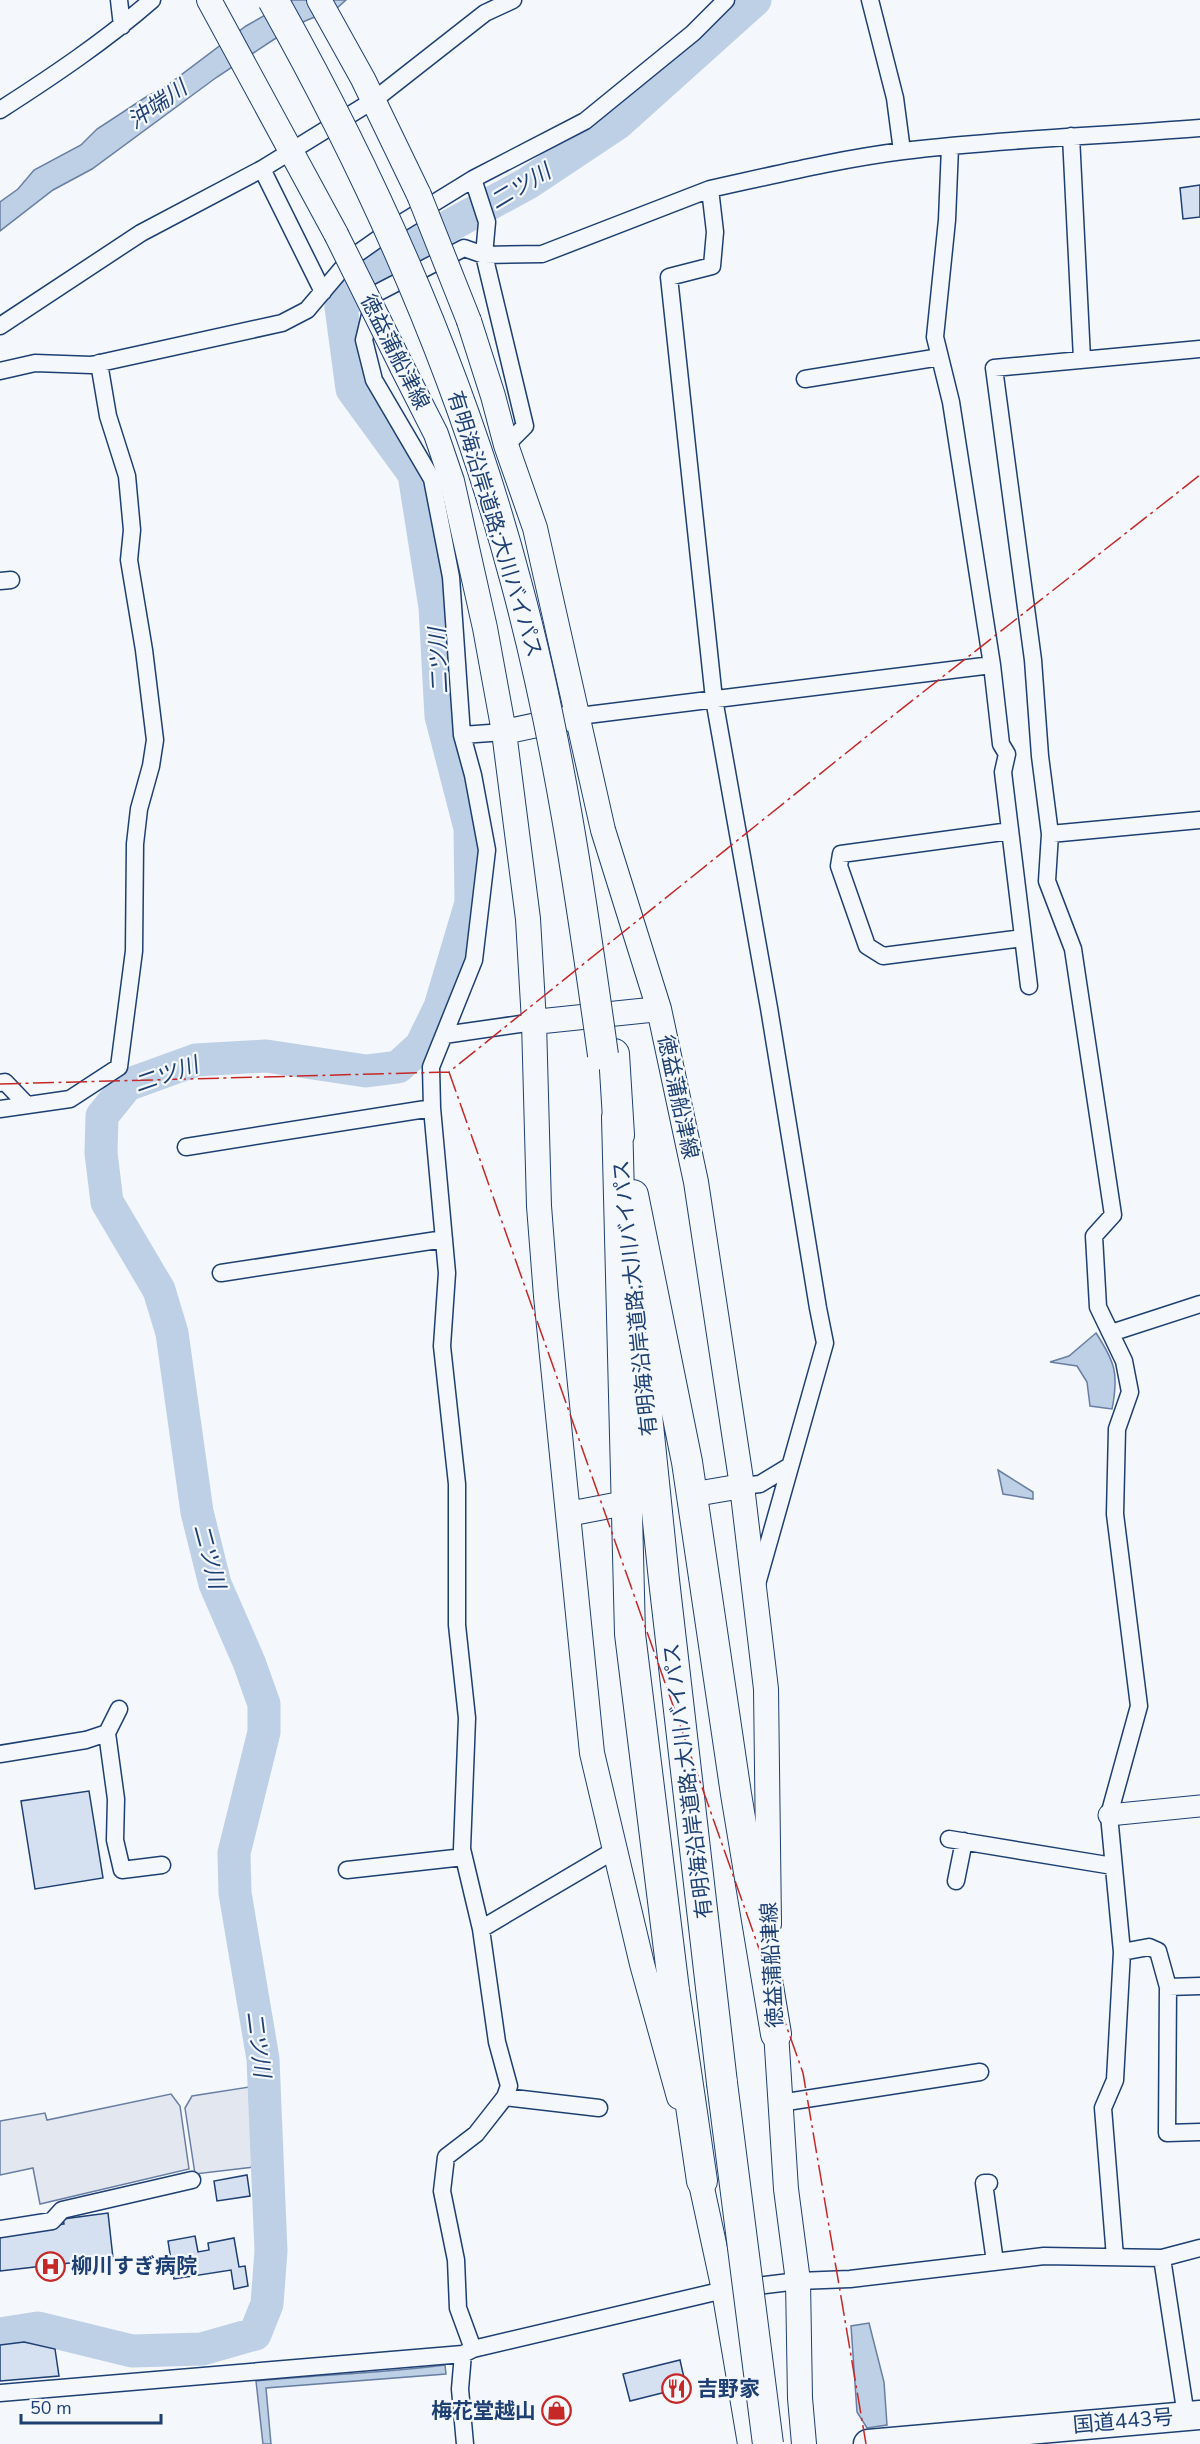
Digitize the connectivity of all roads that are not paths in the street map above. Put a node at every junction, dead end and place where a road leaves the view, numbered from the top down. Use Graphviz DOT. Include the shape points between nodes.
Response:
graph roads {
  1 [pos="119,0"];
  2 [pos="152,0"];
  3 [pos="208,0"];
  4 [pos="273,0"];
  5 [pos="285,0"];
  6 [pos="319,0"];
  7 [pos="513,0"];
  8 [pos="726,0"];
  9 [pos="870,0"];
  10 [pos="122,26"];
  11 [pos="374,100"];
  12 [pos="0,110"];
  13 [pos="1200,128"];
  14 [pos="1071,136"];
  15 [pos="287,143"];
  16 [pos="950,147"];
  17 [pos="902,151"];
  18 [pos="262,169"];
  19 [pos="473,179"];
  20 [pos="710,189"];
  21 [pos="484,255"];
  22 [pos="323,292"];
  23 [pos="0,326"];
  24 [pos="1200,348"];
  25 [pos="940,357"];
  26 [pos="1082,359"];
  27 [pos="99,363"];
  28 [pos="0,371"];
  29 [pos="805,379"];
  30 [pos="506,445"];
  31 [pos="992,665"];
  32 [pos="714,699"];
  33 [pos="579,716"];
  34 [pos="504,732"];
  35 [pos="462,735"];
  36 [pos="1200,820"];
  37 [pos="1010,831"];
  38 [pos="1050,834"];
  39 [pos="1023,938"];
  40 [pos="1029,986"];
  41 [pos="659,1009"];
  42 [pos="534,1022"];
  43 [pos="444,1035"];
  44 [pos="609,1054"];
  45 [pos="0,1083"];
  46 [pos="27,1105"];
  47 [pos="432,1108"];
  48 [pos="0,1109"];
  49 [pos="617,1117"];
  50 [pos="186,1147"];
  51 [pos="444,1239"];
  52 [pos="221,1273"];
  53 [pos="1200,1304"];
  54 [pos="1111,1333"];
  55 [pos="788,1467"];
  56 [pos="742,1486"];
  57 [pos="707,1492"];
  58 [pos="615,1505"];
  59 [pos="568,1514"];
  60 [pos="755,1593"];
  61 [pos="119,1709"];
  62 [pos="107,1733"];
  63 [pos="0,1754"];
  64 [pos="1200,1806"];
  65 [pos="1109,1815"];
  66 [pos="615,1850"];
  67 [pos="464,1857"];
  68 [pos="162,1865"];
  69 [pos="1113,1866"];
  70 [pos="347,1870"];
  71 [pos="956,1881"];
  72 [pos="481,1929"];
  73 [pos="1122,1952"];
  74 [pos="1200,1986"];
  75 [pos="1168,1987"];
  76 [pos="776,2034"];
  77 [pos="980,2072"];
  78 [pos="505,2097"];
  79 [pos="780,2103"];
  80 [pos="599,2108"];
  81 [pos="1200,2132"];
  82 [pos="192,2181"];
  83 [pos="702,2181"];
  84 [pos="989,2182"];
  85 [pos="0,2229"];
  86 [pos="1200,2248"];
  87 [pos="1115,2257"];
  88 [pos="1162,2258"];
  89 [pos="995,2262"];
  90 [pos="798,2281"];
  91 [pos="724,2289"];
  92 [pos="468,2351"];
  93 [pos="0,2393"];
  94 [pos="1193,2416"];
  95 [pos="465,2444"];
  96 [pos="750,2444"];
  97 [pos="768,2444"];
  98 [pos="804,2444"];
  99 [pos="868,2444"];
  1 -- 10 [label="street"];
  2 -- 10 [label="street"];
  3 -- 15 [label="main road, 徳益蒲船津線"];
  4 -- 44 [label="highway, 有明海沿岸道路;大川バイパス, bridge" via="379,205 445,360 481,462 547,706"];
  5 -- 44 [label="highway, 有明海沿岸道路;大川バイパス" via="322,64 390,200 455,357 491,458 527,577 556,704 591,894"];
  6 -- 11 [label="main road, 徳益蒲船津線"];
  7 -- 11 [label="street" via="485,13"];
  8 -- 19 [label="street" via="693,33 585,121"];
  9 -- 17 [label="street" via="895,98"];
  10 -- 12 [label="street"];
  11 -- 15 [label="street"];
  11 -- 30 [label="main road, 徳益蒲船津線, bridge" via="419,195 468,321"];
  13 -- 14 [label="street"];
  14 -- 16 [label="street"];
  14 -- 26 [label="street"];
  15 -- 18 [label="street"];
  15 -- 34 [label="main road, 徳益蒲船津線, bridge" via="436,434 452,481"];
  16 -- 17 [label="street"];
  16 -- 25 [label="street" via="935,337"];
  17 -- 20 [label="street"];
  18 -- 22 [label="street"];
  18 -- 23 [label="street" via="141,233"];
  19 -- 21 [label="street" via="487,222"];
  19 -- 22 [label="street" via="351,258"];
  20 -- 21 [label="street" via="542,254"];
  20 -- 32 [label="street" via="715,232 712,266 669,277"];
  21 -- 30 [label="street" via="525,426"];
  21 -- 35 [label="street" via="464,248 375,294 364,340 374,380 432,479 451,577"];
  22 -- 27 [label="street" via="307,310 282,323"];
  24 -- 26 [label="street"];
  25 -- 29 [label="street"];
  25 -- 31 [label="street"];
  26 -- 38 [label="street" via="994,369 1033,660"];
  27 -- 28 [label="street" via="35,363"];
  27 -- 46 [label="street" via="108,416 127,477 132,530 129,560 155,740 135,844 134,951 119,1067 70,1099"];
  30 -- 33 [label="main road, 徳益蒲船津線" via="535,528"];
  31 -- 32 [label="street"];
  31 -- 37 [label="street" via="1001,744 1007,754 1003,772"];
  32 -- 33 [label="street"];
  32 -- 55 [label="street" via="825,1343"];
  33 -- 34 [label="main road"];
  33 -- 41 [label="main road, 徳益蒲船津線" via="603,830"];
  34 -- 35 [label="street"];
  34 -- 42 [label="main road, 徳益蒲船津線" via="528,920"];
  35 -- 43 [label="street" via="487,850 474,960"];
  36 -- 38 [label="street"];
  37 -- 39 [label="street"];
  37 -- 39 [label="street" via="841,854 839,866 867,946 884,956"];
  38 -- 54 [label="street" via="1047,881 1073,949 1113,1215 1094,1236 1098,1307"];
  39 -- 40 [label="street"];
  41 -- 42 [label="main road"];
  41 -- 56 [label="main road, 徳益蒲船津線" via="696,1182"];
  42 -- 43 [label="street"];
  42 -- 59 [label="main road, 徳益蒲船津線" via="539,1206"];
  43 -- 47 [label="street" via="431,1067"];
  44 -- 49 [label="highway, 有明海沿岸道路;大川バイパス"];
  45 -- 46 [label="street" via="5,1082"];
  46 -- 48 [label="street"];
  47 -- 50 [label="street"];
  47 -- 51 [label="street"];
  49 -- 76 [label="highway" via="687,1462"];
  49 -- 83 [label="highway" via="630,1634"];
  49 -- 97 [label="highway, 有明海沿岸道路;大川バイパス, bridge" via="663,1568"];
  51 -- 52 [label="street"];
  51 -- 67 [label="street" via="447,1273 442,1346 457,1484 457,1625 466,1718"];
  53 -- 54 [label="street"];
  54 -- 65 [label="street" via="1124,1361 1130,1392 1117,1429 1115,1514 1139,1706"];
  55 -- 56 [label="street" via="760,1484"];
  55 -- 60 [label="street"];
  56 -- 57 [label="main road"];
  56 -- 60 [label="main road, 徳益蒲船津線"];
  58 -- 59 [label="main road"];
  59 -- 66 [label="main road, 徳益蒲船津線" via="592,1753"];
  60 -- 76 [label="main road, 徳益蒲船津線" via="766,1689 768,1904"];
  61 -- 62 [label="street"];
  62 -- 63 [label="street"];
  62 -- 68 [label="street" via="116,1799 115,1840 122,1870"];
  64 -- 65 [label="street"];
  65 -- 69 [label="street"];
  66 -- 72 [label="street"];
  66 -- 83 [label="main road, 徳益蒲船津線"];
  67 -- 70 [label="street"];
  67 -- 72 [label="street"];
  69 -- 71 [label="street" via="956,1840"];
  69 -- 73 [label="street"];
  72 -- 78 [label="street" via="497,2042 509,2086"];
  73 -- 75 [label="street" via="1149,1947 1158,1951"];
  73 -- 87 [label="street" via="1115,2080 1103,2108"];
  74 -- 75 [label="street"];
  75 -- 81 [label="street" via="1167,2133"];
  76 -- 79 [label="main road, 徳益蒲船津線"];
  77 -- 79 [label="street"];
  78 -- 80 [label="street"];
  78 -- 92 [label="street" via="476,2134 446,2157 442,2192"];
  79 -- 90 [label="main road, 徳益蒲船津線"];
  82 -- 85 [label="street" via="62,2210 52,2221"];
  83 -- 91 [label="main road, 徳益蒲船津線"];
  84 -- 89 [label="street" via="984,2183"];
  86 -- 88 [label="street"];
  87 -- 88 [label="street"];
  87 -- 89 [label="street" via="1044,2256"];
  88 -- 94 [label="street"];
  89 -- 90 [label="street" via="850,2279"];
  90 -- 91 [label="street"];
  90 -- 98 [label="main road, 徳益蒲船津線"];
  91 -- 92 [label="street"];
  91 -- 96 [label="main road, 徳益蒲船津線"];
  92 -- 93 [label="street"];
  92 -- 95 [label="street" via="460,2389"];
  94 -- 99 [label="highway, 国道443号"];
}
